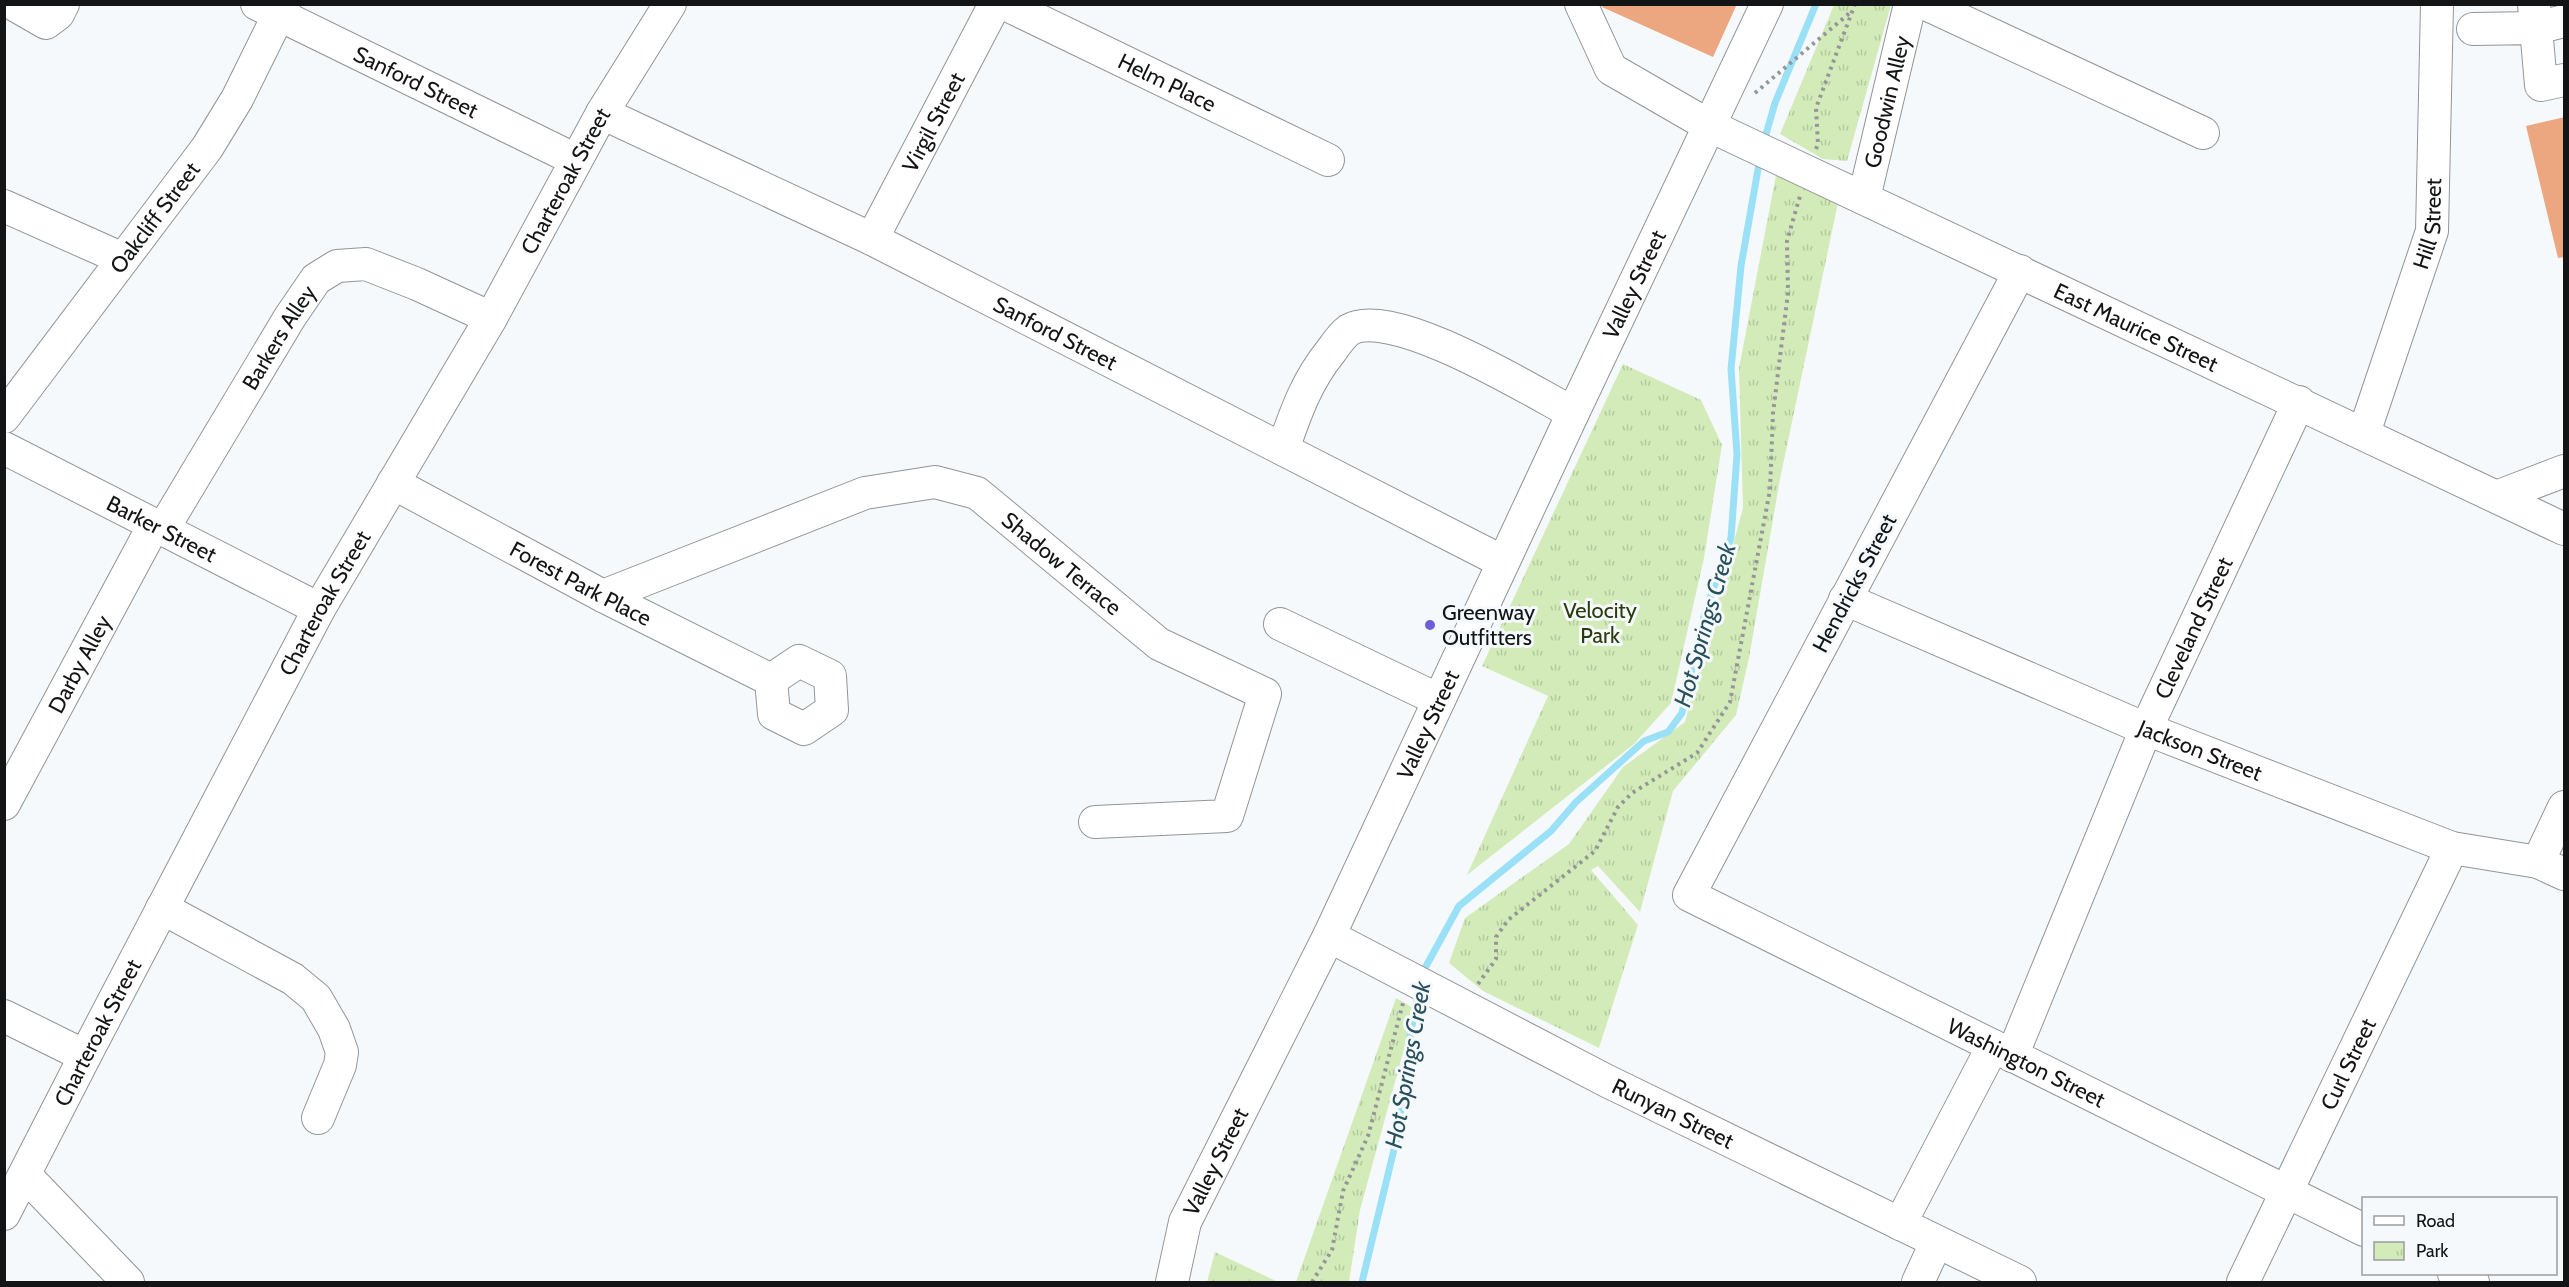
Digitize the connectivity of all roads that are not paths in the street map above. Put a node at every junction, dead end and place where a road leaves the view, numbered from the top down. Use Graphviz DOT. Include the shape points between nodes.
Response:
graph roads {
  1 [pos="13,4"];
  2 [pos="63,4"];
  3 [pos="670,4"];
  4 [pos="995,4"];
  5 [pos="1005,4"];
  6 [pos="1581,4"];
  7 [pos="1767,4"];
  8 [pos="1910,4"];
  9 [pos="1926,4"];
  10 [pos="2437,4"];
  11 [pos="273,8"];
  12 [pos="2545,18"];
  13 [pos="2473,29"];
  14 [pos="2565,80"];
  15 [pos="602,113"];
  16 [pos="1708,125"];
  17 [pos="2203,133"];
  18 [pos="1328,159"];
  19 [pos="576,160"];
  20 [pos="1864,198"];
  21 [pos="4,206"];
  22 [pos="872,239"];
  23 [pos="123,259"];
  24 [pos="2020,271"];
  25 [pos="490,318"];
  26 [pos="2299,402"];
  27 [pos="1572,412"];
  28 [pos="4,417"];
  29 [pos="2364,433"];
  30 [pos="4,448"];
  31 [pos="1283,449"];
  32 [pos="2565,471"];
  33 [pos="393,483"];
  34 [pos="2499,496"];
  35 [pos="159,527"];
  36 [pos="2565,528"];
  37 [pos="1503,562"];
  38 [pos="603,596"];
  39 [pos="1845,599"];
  40 [pos="319,609"];
  41 [pos="1280,624"];
  42 [pos="771,680"];
  43 [pos="1439,700"];
  44 [pos="2146,729"];
  45 [pos="4,804"];
  46 [pos="2565,807"];
  47 [pos="1095,822"];
  48 [pos="2452,848"];
  49 [pos="2551,868"];
  50 [pos="1689,895"];
  51 [pos="162,908"];
  52 [pos="1329,936"];
  53 [pos="4,1016"];
  54 [pos="2002,1051"];
  55 [pos="85,1056"];
  56 [pos="318,1118"];
  57 [pos="26,1174"];
  58 [pos="2284,1192"];
  59 [pos="4,1214"];
  60 [pos="1900,1224"];
  61 [pos="2362,1229"];
  62 [pos="1936,1243"];
  63 [pos="2456,1275"];
  64 [pos="128,1282"];
  65 [pos="1172,1282"];
  66 [pos="1918,1282"];
  67 [pos="2020,1282"];
  68 [pos="2243,1282"];
  69 [pos="2473,1282"];
  1 -- 2 [label="street" via="46,23"];
  3 -- 15 [label="street, Charteroak Street"];
  4 -- 22 [label="street, Virgil Street"];
  5 -- 18 [label="street, Helm Place"];
  6 -- 16 [label="street, East Maurice Street" via="1611,69"];
  7 -- 16 [label="street, Valley Street"];
  8 -- 20 [label="street, Goodwin Alley"];
  9 -- 17 [label="street"];
  10 -- 29 [label="street, Hill Street" via="2432,231"];
  11 -- 19 [label="street, Sanford Street"];
  11 -- 23 [label="street, Oakcliff Street" via="237,99 207,148"];
  12 -- 13 [label="street"];
  12 -- 14 [label="street" via="2541,85"];
  15 -- 19 [label="street, Charteroak Street"];
  15 -- 22 [label="street, Sanford Street"];
  16 -- 20 [label="street, East Maurice Street"];
  16 -- 27 [label="street, Valley Street"];
  19 -- 25 [label="street, Charteroak Street"];
  20 -- 24 [label="street, East Maurice Street"];
  21 -- 23 [label="street"];
  22 -- 31 [label="street, Sanford Street"];
  23 -- 28 [label="street, Oakcliff Street"];
  24 -- 26 [label="street, East Maurice Street"];
  24 -- 39 [label="street, Hendricks Street"];
  25 -- 33 [label="street, Charteroak Street"];
  25 -- 35 [label="street, Barkers Alley" via="366,264 337,266 316,279"];
  26 -- 29 [label="street, East Maurice Street"];
  26 -- 44 [label="street, Cleveland Street"];
  27 -- 31 [label="street" via="1443,345 1375,324 1350,330 1320,365 1302,394"];
  27 -- 37 [label="street, Valley Street"];
  29 -- 34 [label="street, East Maurice Street"];
  30 -- 35 [label="street, Barker Street"];
  31 -- 37 [label="street, Sanford Street"];
  32 -- 34 [label="street"];
  33 -- 38 [label="street, Forest Park Place"];
  33 -- 40 [label="street, Charteroak Street"];
  34 -- 36 [label="street, East Maurice Street"];
  35 -- 40 [label="street, Barker Street"];
  35 -- 45 [label="street, Darby Alley"];
  37 -- 43 [label="street, Valley Street"];
  38 -- 42 [label="street, Forest Park Place"];
  38 -- 47 [label="street, Shadow Terrace" via="865,493 935,482 976,493 1159,644 1265,694 1227,816"];
  39 -- 44 [label="street, Jackson Street"];
  39 -- 50 [label="street, Hendricks Street"];
  40 -- 51 [label="street, Charteroak Street"];
  41 -- 43 [label="street"];
  43 -- 52 [label="street, Valley Street"];
  44 -- 48 [label="street, Jackson Street"];
  44 -- 54 [label="street, Cleveland Street"];
  46 -- 49 [label="street"];
  48 -- 49 [label="street, Jackson Street"];
  48 -- 58 [label="street, Curl Street"];
  50 -- 54 [label="street, Washington Street"];
  51 -- 55 [label="street, Charteroak Street"];
  51 -- 56 [label="street" via="293,979 316,998 342,1052"];
  52 -- 60 [label="street, Runyan Street" via="1402,989 1437,993"];
  52 -- 65 [label="street, Valley Street" via="1185,1222"];
  53 -- 55 [label="street"];
  54 -- 58 [label="street, Washington Street"];
  54 -- 60 [label="street, Cleveland Street"];
  55 -- 57 [label="street, Charteroak Street"];
  57 -- 59 [label="street, Charteroak Street"];
  57 -- 64 [label="street"];
  58 -- 61 [label="street, Washington Street"];
  58 -- 68 [label="street, Curl Street"];
  60 -- 62 [label="street, Runyan Street"];
  62 -- 66 [label="street"];
  62 -- 67 [label="street, Runyan Street"];
  63 -- 69 [label="street"];
}
